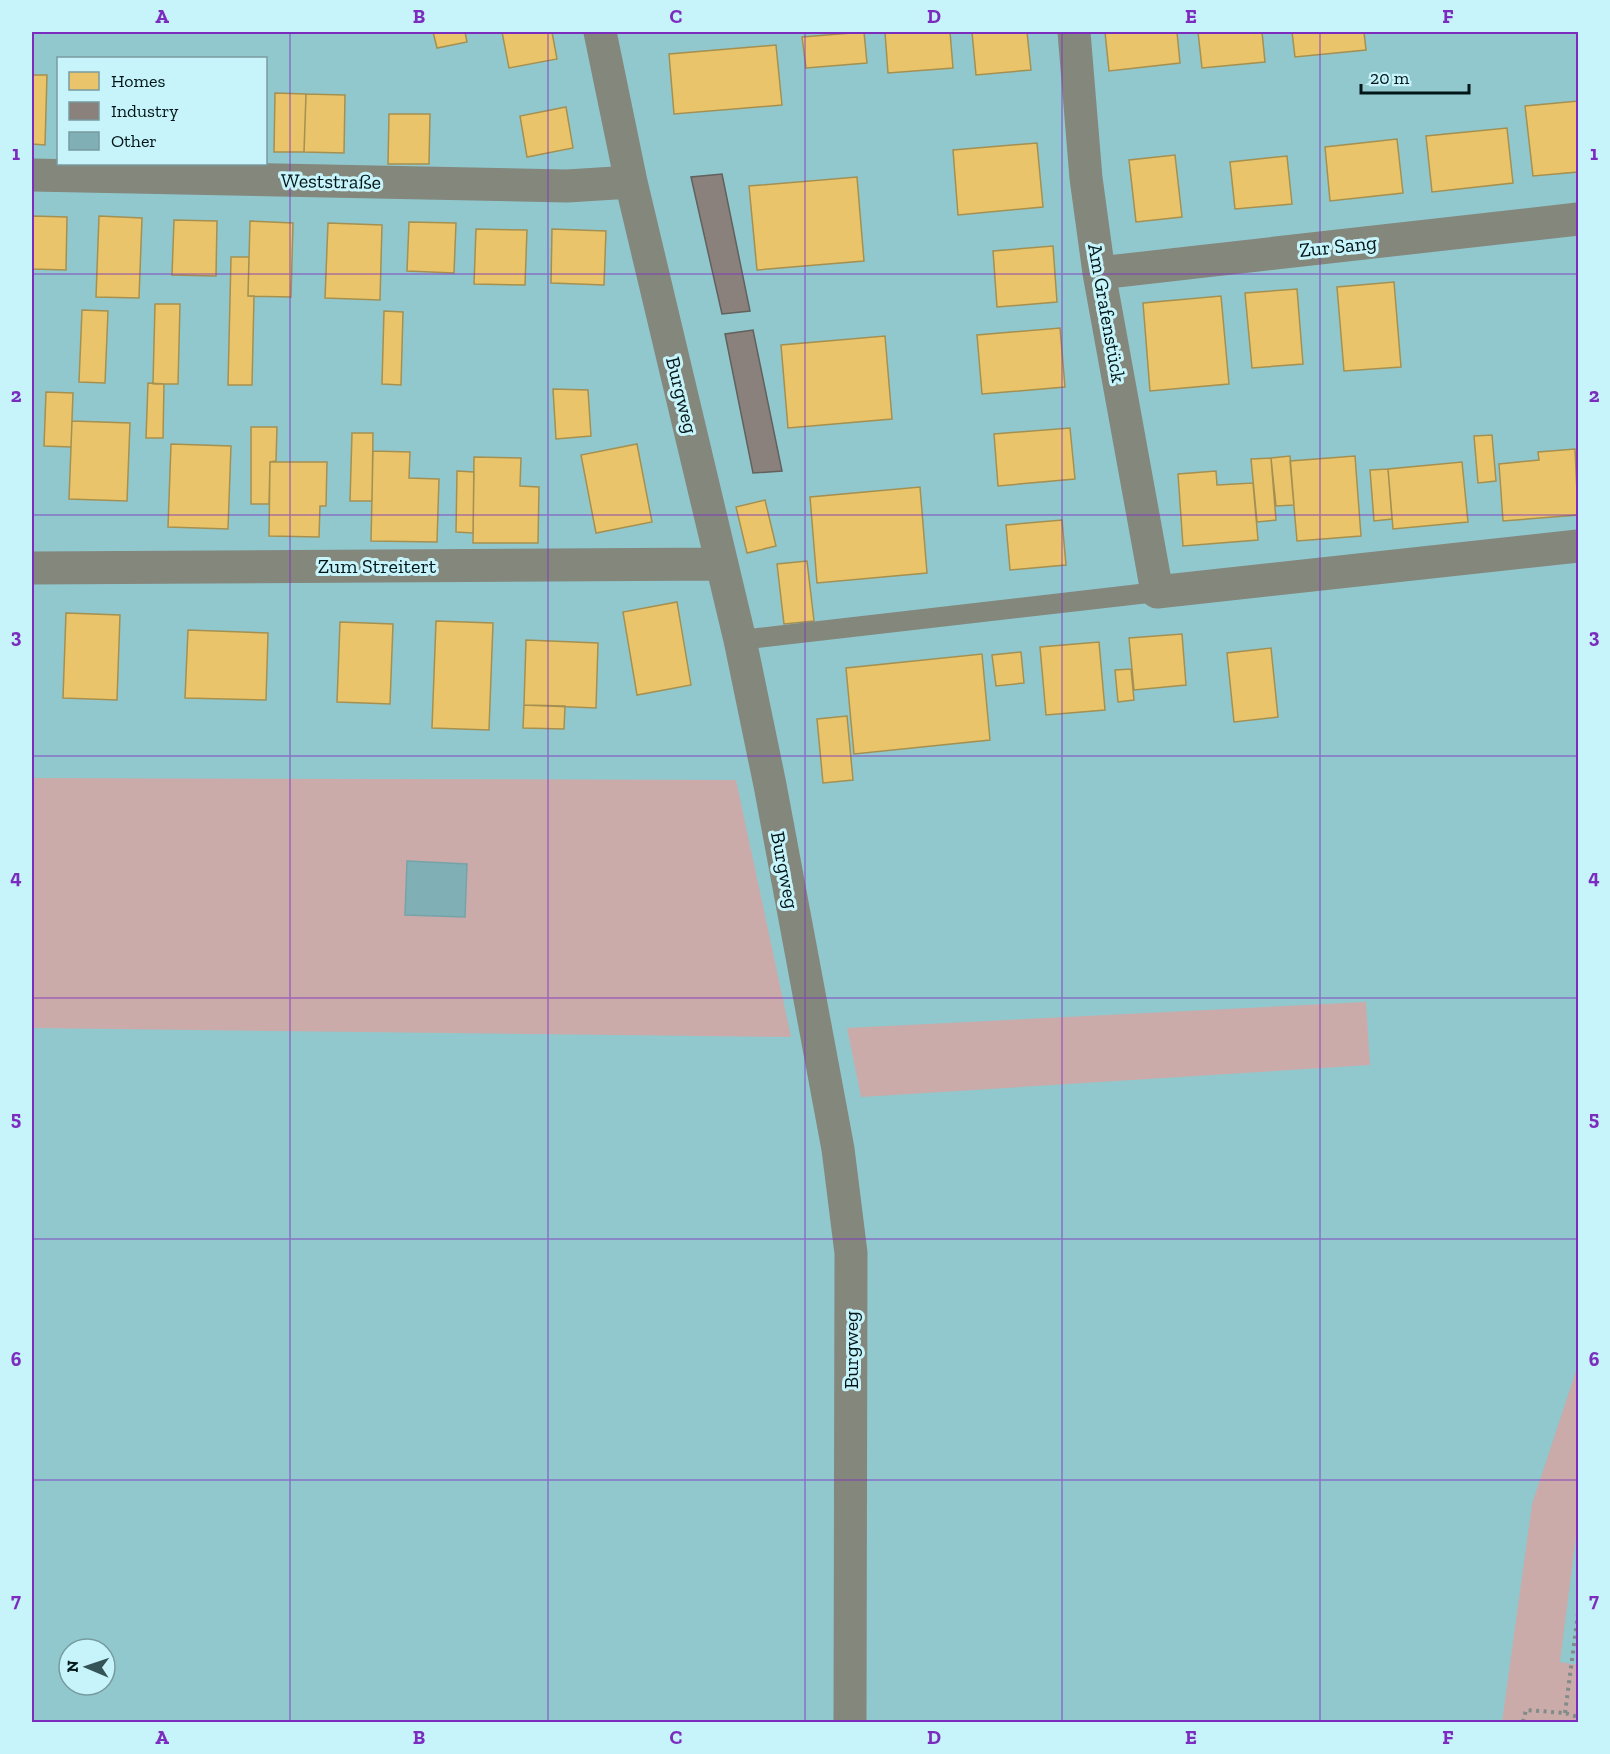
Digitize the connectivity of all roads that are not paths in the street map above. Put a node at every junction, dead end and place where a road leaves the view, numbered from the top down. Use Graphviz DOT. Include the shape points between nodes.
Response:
graph roads {
  1 [pos="600,32"];
  2 [pos="1074,32"];
  3 [pos="32,175"];
  4 [pos="631,182"];
  5 [pos="1578,219"];
  6 [pos="1098,273"];
  7 [pos="1578,546"];
  8 [pos="723,564"];
  9 [pos="32,568"];
  10 [pos="1157,592"];
  11 [pos="740,640"];
  12 [pos="850,1722"];
  1 -- 4 [label="street, Burgweg"];
  2 -- 6 [label="street, Am Grafenstück"];
  3 -- 4 [label="street, Weststraße" via="567,186"];
  4 -- 8 [label="street, Burgweg"];
  5 -- 6 [label="street, Zur Sang"];
  6 -- 10 [label="street, Am Grafenstück"];
  7 -- 10 [label="street"];
  8 -- 9 [label="street, Zum Streitert"];
  8 -- 11 [label="street, Burgweg"];
  10 -- 11 [label="lane"];
  11 -- 12 [label="street, Burgweg" via="824,1074 851,1253"];
}
